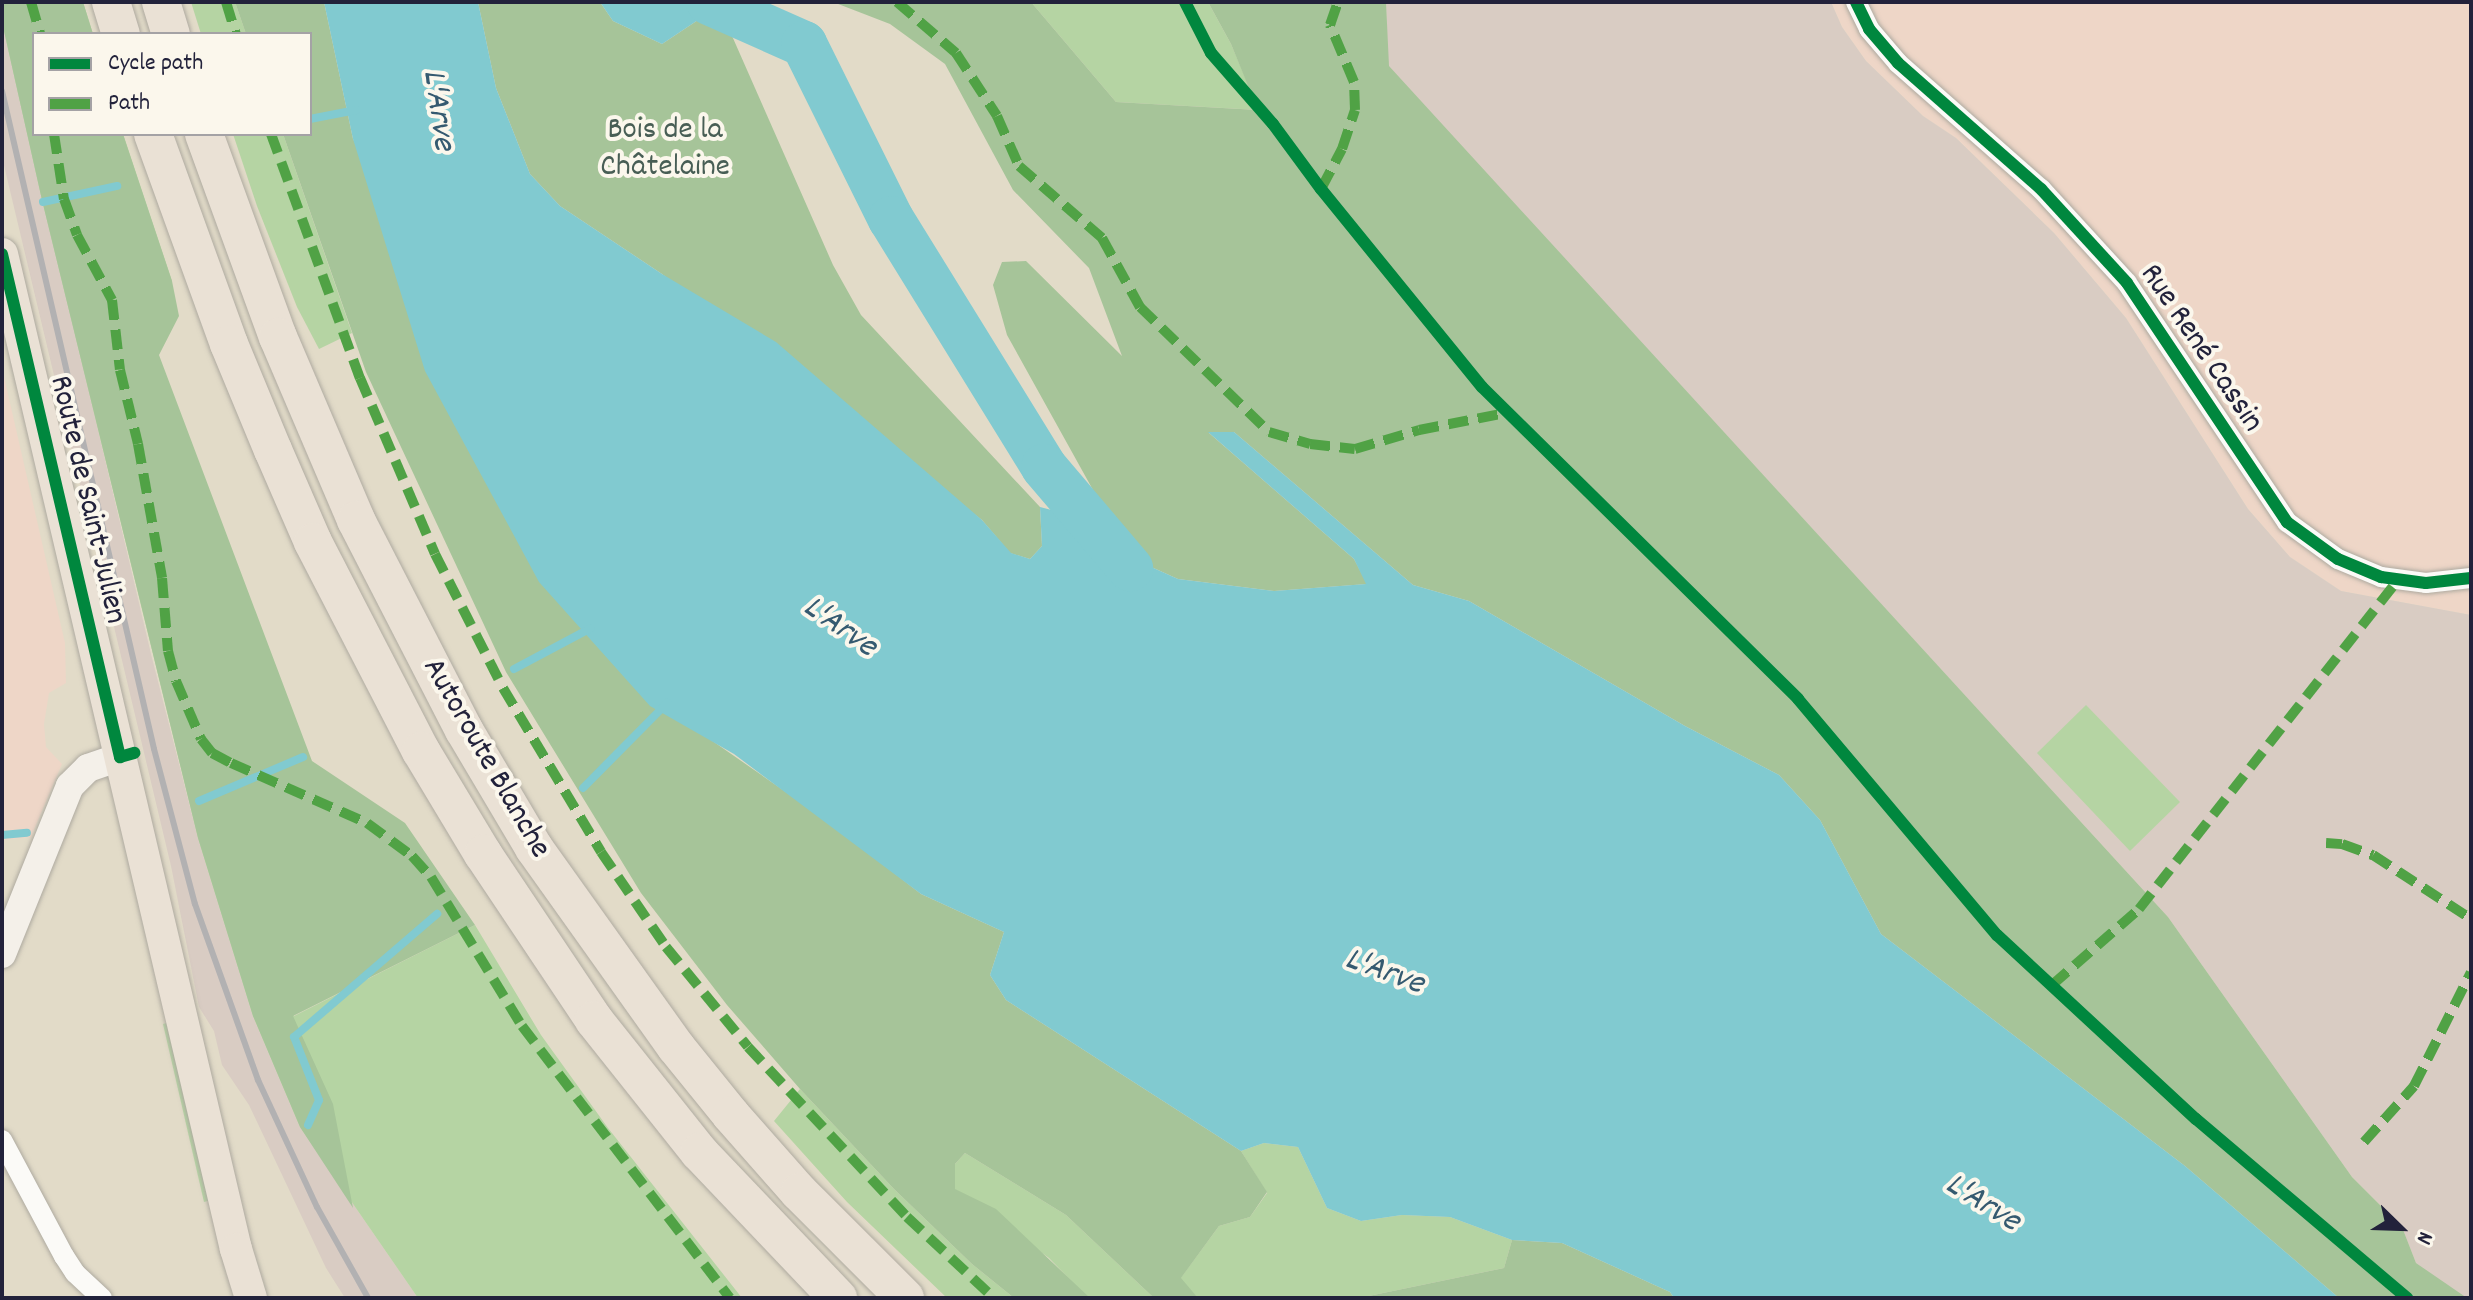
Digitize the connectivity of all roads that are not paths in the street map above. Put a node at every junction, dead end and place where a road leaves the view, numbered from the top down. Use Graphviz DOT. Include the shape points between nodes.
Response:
graph roads {
  1 [pos="111,2"];
  2 [pos="161,2"];
  3 [pos="1856,2"];
  4 [pos="120,32"];
  5 [pos="170,32"];
  6 [pos="154,136"];
  7 [pos="205,136"];
  8 [pos="2,254"];
  9 [pos="2471,578"];
  10 [pos="120,757"];
  11 [pos="2,954"];
  12 [pos="2,1140"];
  13 [pos="236,1249"];
  14 [pos="102,1298"];
  15 [pos="239,1298"];
  16 [pos="251,1298"];
  17 [pos="838,1298"];
  18 [pos="905,1298"];
  1 -- 4 [label="highway"];
  2 -- 5 [label="highway"];
  3 -- 9 [label="street, Rue René Cassin" via="1869,29 1898,63 2041,189 2127,283 2287,522 2338,559 2381,577 2426,583"];
  6 -- 17 [label="highway, Autoroute Blanche" via="229,344 279,463 344,604 421,751 594,1020 699,1152"];
  7 -- 18 [label="highway, Autoroute Blanche" via="278,337 356,520 464,730 534,848 658,1023 731,1115"];
  8 -- 10 [label="main road, Route de Saint-Julien"];
  10 -- 11 [label="street" via="88,768 70,786"];
  10 -- 13 [label="main road, Route de Saint-Julien"];
  12 -- 14 [label="street" via="64,1256"];
  13 -- 15 [label="main road, Route de Saint-Julien"];
  13 -- 16 [label="main road, Route de Saint-Julien"];
}
